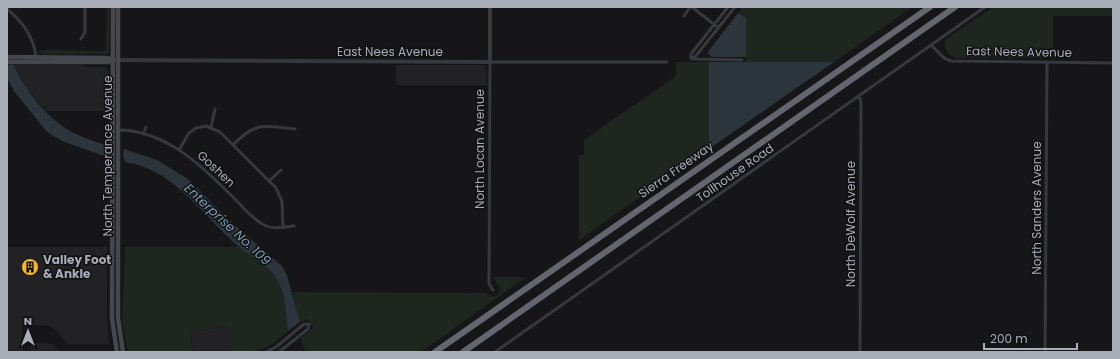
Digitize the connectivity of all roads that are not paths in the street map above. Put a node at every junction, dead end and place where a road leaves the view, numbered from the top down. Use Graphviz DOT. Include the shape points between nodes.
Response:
graph roads {
  1 [pos="85,7"];
  2 [pos="113,7"];
  3 [pos="118,7"];
  4 [pos="490,7"];
  5 [pos="691,7"];
  6 [pos="728,7"];
  7 [pos="734,7"];
  8 [pos="930,7"];
  9 [pos="955,7"];
  10 [pos="985,7"];
  11 [pos="9,9"];
  12 [pos="684,16"];
  13 [pos="715,25"];
  14 [pos="718,28"];
  15 [pos="81,39"];
  16 [pos="931,45"];
  17 [pos="7,56"];
  18 [pos="36,57"];
  19 [pos="691,58"];
  20 [pos="113,60"];
  21 [pos="118,60"];
  22 [pos="742,60"];
  23 [pos="7,62"];
  24 [pos="490,62"];
  25 [pos="667,62"];
  26 [pos="1047,63"];
  27 [pos="1113,63"];
  28 [pos="859,96"];
  29 [pos="215,109"];
  30 [pos="146,127"];
  31 [pos="211,127"];
  32 [pos="295,129"];
  33 [pos="118,130"];
  34 [pos="143,134"];
  35 [pos="234,144"];
  36 [pos="179,150"];
  37 [pos="281,170"];
  38 [pos="269,181"];
  39 [pos="294,226"];
  40 [pos="283,228"];
  41 [pos="112,288"];
  42 [pos="493,290"];
  43 [pos="118,326"];
  44 [pos="117,352"];
  45 [pos="123,352"];
  46 [pos="266,352"];
  47 [pos="279,352"];
  48 [pos="435,352"];
  49 [pos="463,352"];
  50 [pos="495,352"];
  51 [pos="860,352"];
  52 [pos="1045,352"];
  1 -- 15 [label="street" via="85,32"];
  2 -- 20 [label="main road, North Temperance Avenue"];
  3 -- 21 [label="main road, North Temperance Avenue"];
  4 -- 24 [label="street, North Locan Avenue"];
  5 -- 12 [label="street"];
  5 -- 13 [label="street"];
  6 -- 13 [label="street"];
  7 -- 14 [label="street"];
  8 -- 48 [label="highway, Sierra Freeway"];
  9 -- 49 [label="highway"];
  10 -- 16 [label="street, Tollhouse Road"];
  11 -- 18 [label="street" via="31,38"];
  13 -- 14 [label="street"];
  13 -- 19 [label="street" via="691,54"];
  14 -- 19 [label="street" via="695,57"];
  16 -- 26 [label="street, East Nees Avenue" via="944,58 951,61"];
  16 -- 28 [label="street, Tollhouse Road"];
  17 -- 18 [label="main road, East Nees Avenue"];
  18 -- 20 [label="main road, East Nees Avenue"];
  19 -- 22 [label="street"];
  20 -- 21 [label="street, East Nees Avenue"];
  20 -- 23 [label="main road, East Nees Avenue"];
  20 -- 41 [label="main road, North Temperance Avenue"];
  21 -- 24 [label="street, East Nees Avenue"];
  21 -- 33 [label="main road, North Temperance Avenue"];
  24 -- 25 [label="street, East Nees Avenue"];
  24 -- 42 [label="street, North Locan Avenue" via="489,284"];
  26 -- 27 [label="street, East Nees Avenue"];
  26 -- 52 [label="street, North Sanders Avenue"];
  28 -- 50 [label="street, Tollhouse Road"];
  28 -- 51 [label="street, North DeWolf Avenue"];
  29 -- 31 [label="street"];
  30 -- 34 [label="street"];
  31 -- 35 [label="street"];
  31 -- 36 [label="street" via="192,130"];
  32 -- 35 [label="street" via="256,126"];
  33 -- 34 [label="street, Goshen"];
  33 -- 43 [label="main road, North Temperance Avenue"];
  34 -- 36 [label="street, Goshen"];
  35 -- 38 [label="street"];
  36 -- 40 [label="street, Goshen" via="209,173 255,219 271,228"];
  37 -- 38 [label="street"];
  38 -- 40 [label="street" via="281,197"];
  39 -- 40 [label="street, Goshen"];
  41 -- 43 [label="main road" via="115,293"];
  41 -- 44 [label="main road, North Temperance Avenue" via="112,329"];
  43 -- 45 [label="main road, North Temperance Avenue"];
  46 -- 47 [label="street" via="304,324 309,324 308,328"];
}
